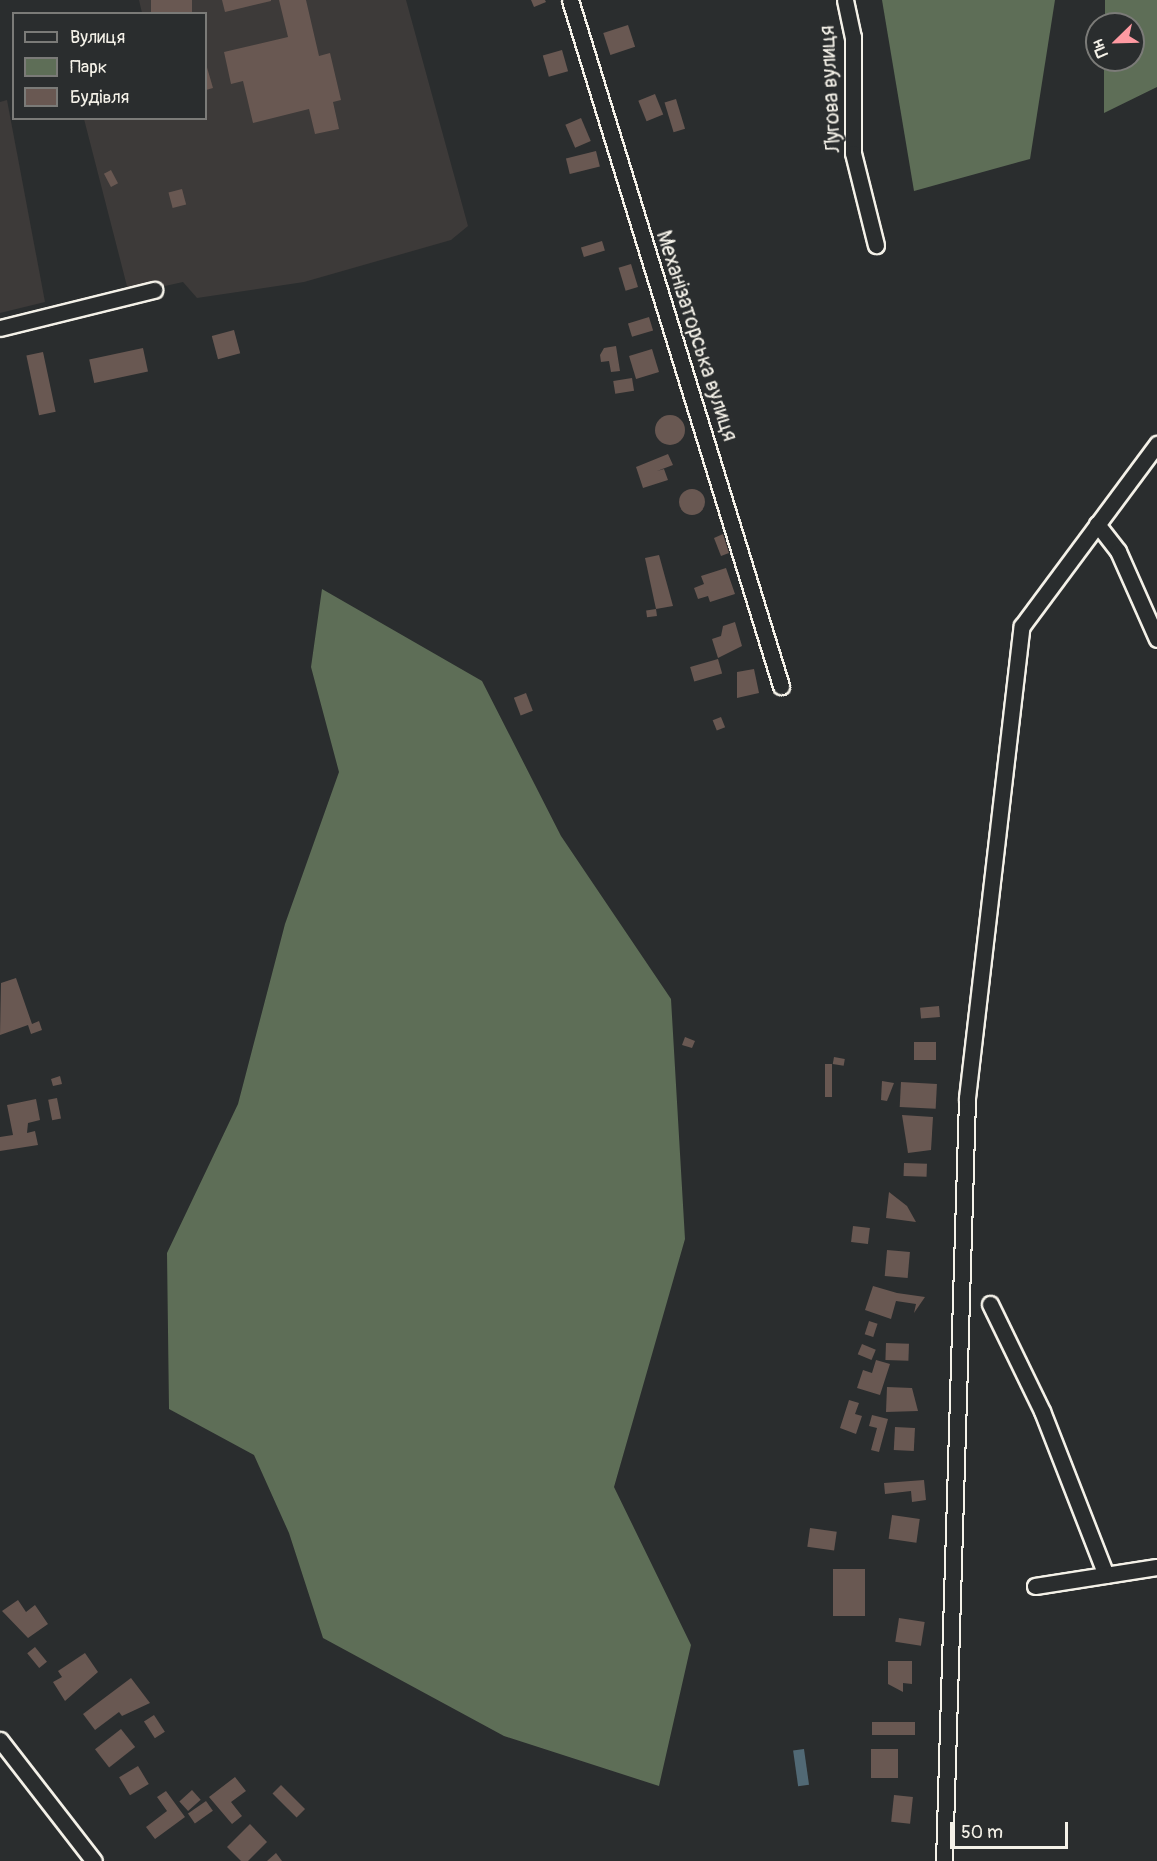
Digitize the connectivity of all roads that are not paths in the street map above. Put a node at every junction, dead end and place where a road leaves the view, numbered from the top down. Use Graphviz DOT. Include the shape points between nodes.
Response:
graph roads {
  1 [pos="570,0"];
  2 [pos="845,0"];
  3 [pos="876,245"];
  4 [pos="154,290"];
  5 [pos="0,328"];
  6 [pos="1157,444"];
  7 [pos="1097,524"];
  8 [pos="1157,639"];
  9 [pos="781,686"];
  10 [pos="990,1304"];
  11 [pos="1157,1567"];
  12 [pos="1106,1575"];
  13 [pos="1035,1586"];
  14 [pos="0,1740"];
  15 [pos="94,1861"];
  16 [pos="944,1861"];
  1 -- 9 [label="street, Механізаторська вулиця"];
  2 -- 3 [label="street, Лугова вулиця" via="853,37 853,153"];
  4 -- 5 [label="street"];
  6 -- 7 [label="street"];
  7 -- 8 [label="street" via="1118,551"];
  7 -- 16 [label="street" via="1022,626 971,1062"];
  10 -- 12 [label="street" via="1042,1412"];
  11 -- 12 [label="street"];
  12 -- 13 [label="street"];
  14 -- 15 [label="street"];
}
